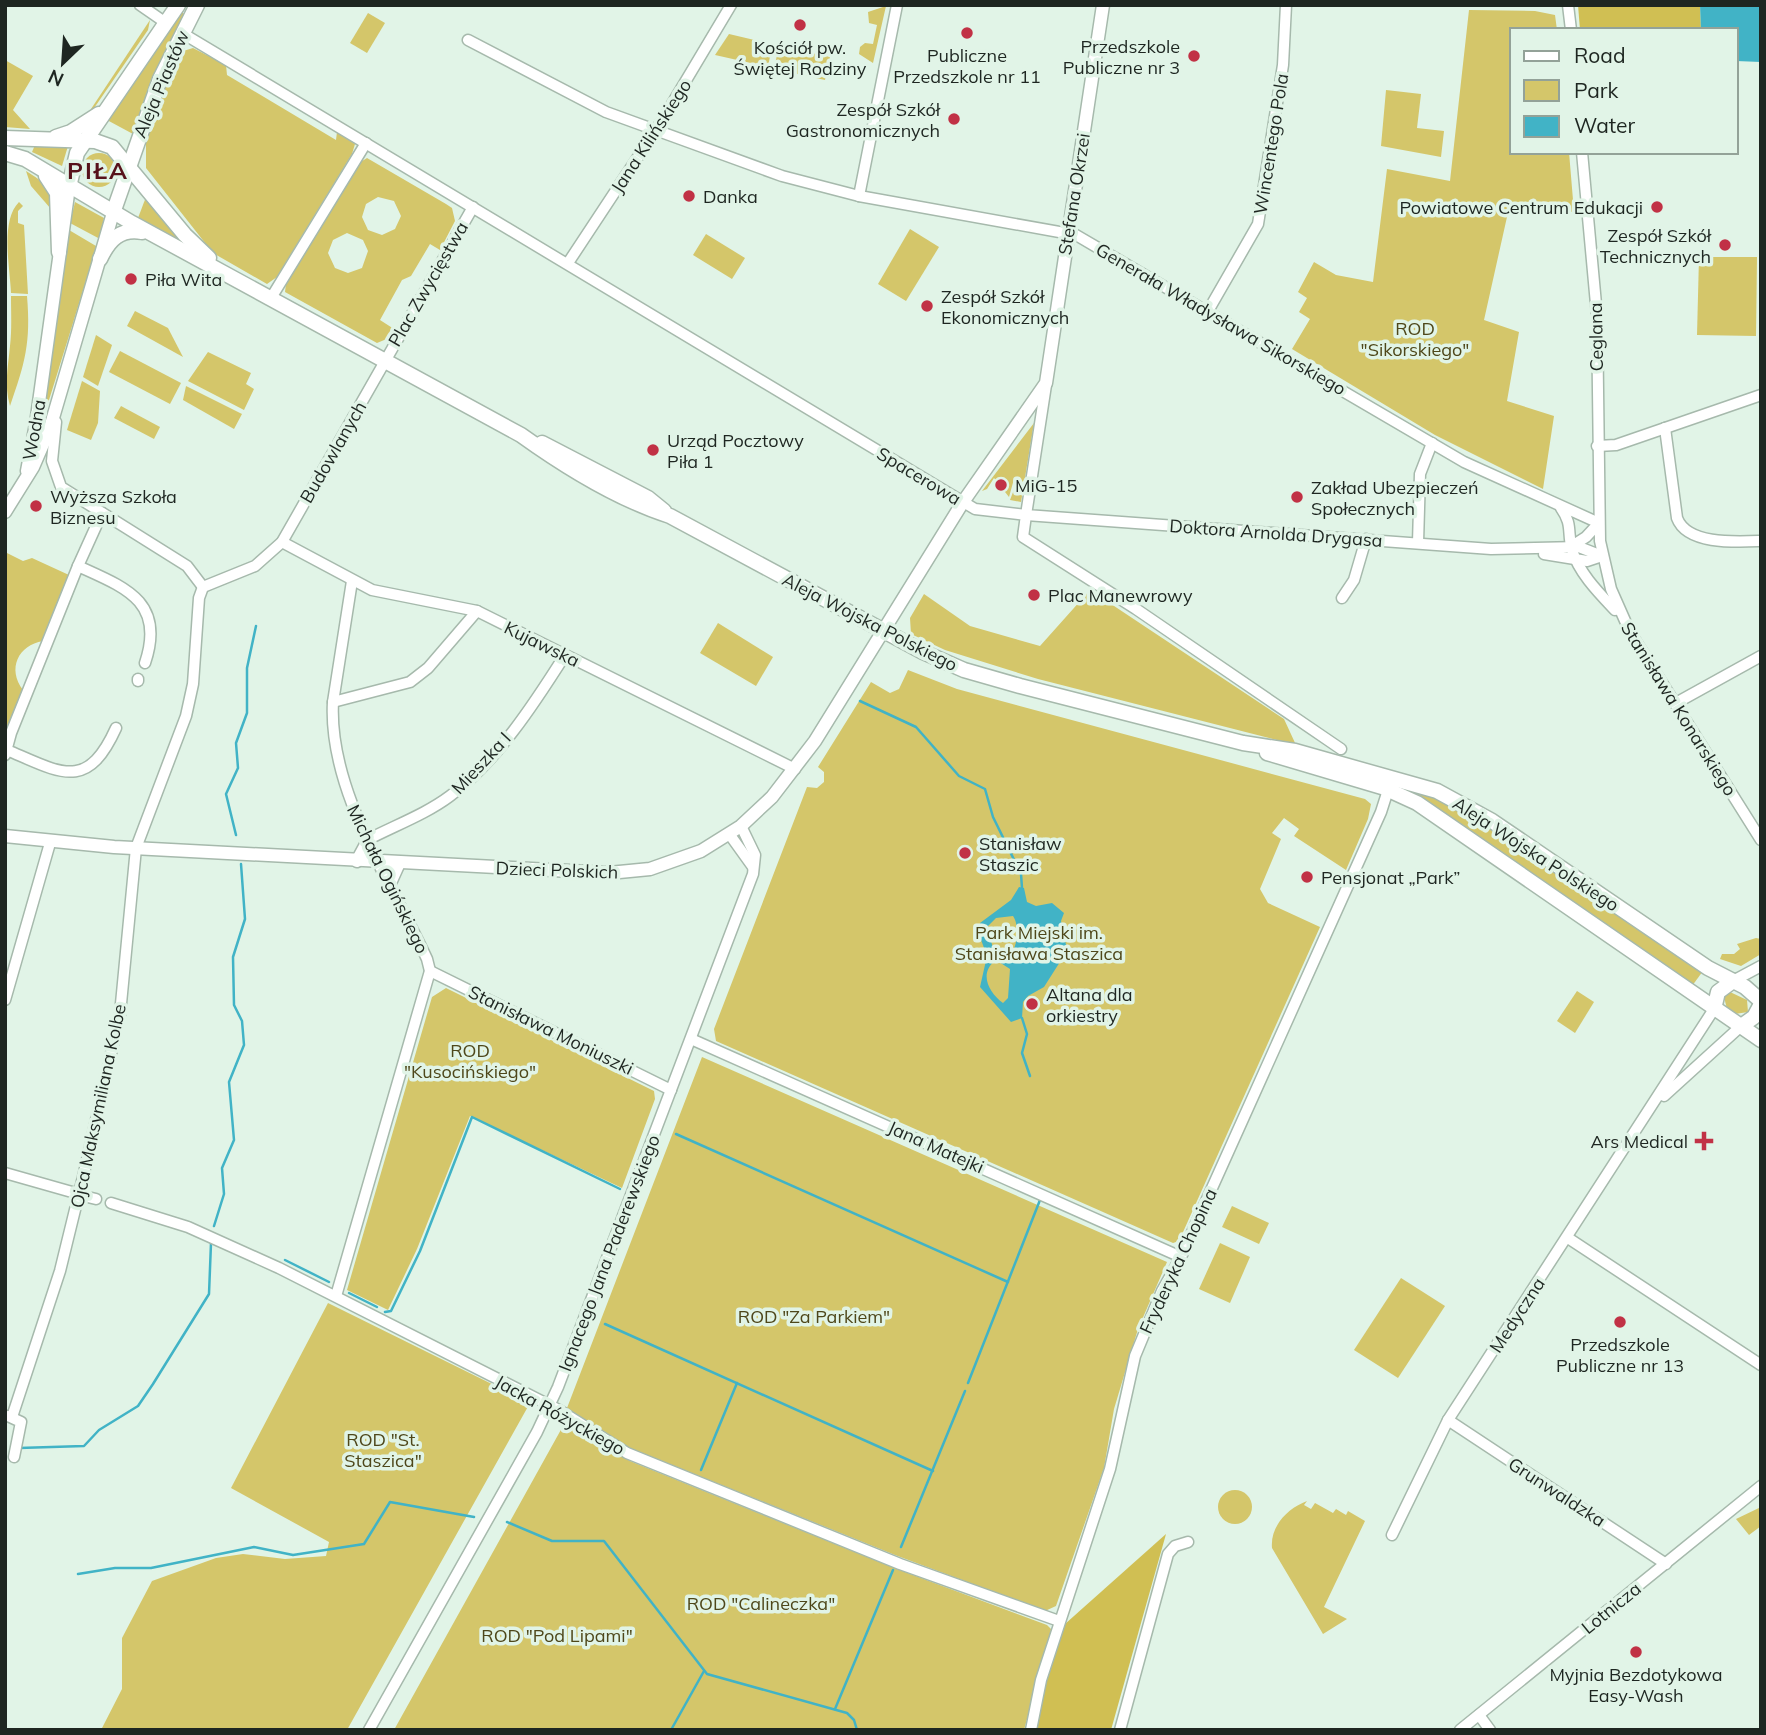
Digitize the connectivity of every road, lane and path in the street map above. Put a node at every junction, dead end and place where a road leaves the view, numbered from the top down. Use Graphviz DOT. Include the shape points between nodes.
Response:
graph roads {
  1 [pos="140,5"];
  2 [pos="178,5"];
  3 [pos="197,5"];
  4 [pos="731,5"];
  5 [pos="897,5"];
  6 [pos="1103,5"];
  7 [pos="1286,5"];
  8 [pos="1568,5"];
  9 [pos="166,23"];
  10 [pos="1571,28"];
  11 [pos="182,33"];
  12 [pos="468,40"];
  13 [pos="111,104"];
  14 [pos="143,122"];
  15 [pos="656,130"];
  16 [pos="7,138"];
  17 [pos="40,140"];
  18 [pos="86,141"];
  19 [pos="366,143"];
  20 [pos="6,153"];
  21 [pos="1582,154"];
  22 [pos="129,164"];
  23 [pos="36,165"];
  24 [pos="69,187"];
  25 [pos="153,195"];
  26 [pos="859,196"];
  27 [pos="473,207"];
  28 [pos="113,213"];
  29 [pos="1069,233"];
  30 [pos="153,235"];
  31 [pos="59,251"];
  32 [pos="100,259"];
  33 [pos="568,263"];
  34 [pos="226,273"];
  35 [pos="271,298"];
  36 [pos="1208,311"];
  37 [pos="385,361"];
  38 [pos="1046,383"];
  39 [pos="1761,395"];
  40 [pos="59,400"];
  41 [pos="36,424"];
  42 [pos="50,428"];
  43 [pos="1665,428"];
  44 [pos="1432,443"];
  45 [pos="1597,446"];
  46 [pos="25,478"];
  47 [pos="963,502"];
  48 [pos="1561,508"];
  49 [pos="5,512"];
  50 [pos="102,513"];
  51 [pos="1026,514"];
  52 [pos="1599,523"];
  53 [pos="1366,539"];
  54 [pos="1761,541"];
  55 [pos="282,542"];
  56 [pos="1418,543"];
  57 [pos="1571,547"];
  58 [pos="1525,550"];
  59 [pos="1602,556"];
  60 [pos="1576,560"];
  61 [pos="78,566"];
  62 [pos="352,581"];
  63 [pos="203,587"];
  64 [pos="1342,598"];
  65 [pos="477,611"];
  66 [pos="1619,614"];
  67 [pos="883,632"];
  68 [pos="565,655"];
  69 [pos="1761,656"];
  70 [pos="145,663"];
  71 [pos="333,702"];
  72 [pos="1676,703"];
  73 [pos="116,729"];
  74 [pos="1243,743"];
  75 [pos="1341,749"];
  76 [pos="6,752"];
  77 [pos="795,769"];
  78 [pos="1411,782"];
  79 [pos="1388,790"];
  80 [pos="1409,799"];
  81 [pos="1381,812"];
  82 [pos="741,826"];
  83 [pos="730,835"];
  84 [pos="5,836"];
  85 [pos="369,839"];
  86 [pos="1761,840"];
  87 [pos="50,843"];
  88 [pos="136,848"];
  89 [pos="357,861"];
  90 [pos="380,862"];
  91 [pos="399,863"];
  92 [pos="754,870"];
  93 [pos="390,883"];
  94 [pos="1761,966"];
  95 [pos="430,971"];
  96 [pos="1733,982"];
  97 [pos="5,1000"];
  98 [pos="1761,1002"];
  99 [pos="1714,1009"];
  100 [pos="1740,1027"];
  101 [pos="691,1039"];
  102 [pos="1761,1040"];
  103 [pos="671,1090"];
  104 [pos="1657,1102"];
  105 [pos="5,1173"];
  106 [pos="79,1194"];
  107 [pos="96,1199"];
  108 [pos="111,1203"];
  109 [pos="1568,1238"];
  110 [pos="1181,1257"];
  111 [pos="336,1296"];
  112 [pos="1756,1362"];
  113 [pos="550,1406"];
  114 [pos="9,1416"];
  115 [pos="1448,1420"];
  116 [pos="14,1457"];
  117 [pos="1761,1486"];
  118 [pos="1392,1535"];
  119 [pos="1188,1542"];
  120 [pos="1666,1564"];
  121 [pos="1059,1621"];
  122 [pos="1479,1715"];
  123 [pos="369,1730"];
  124 [pos="1031,1730"];
  125 [pos="1120,1730"];
  126 [pos="1460,1730"];
  127 [pos="1490,1730"];
  1 -- 9 [label="street"];
  2 -- 9 [label="main road, Aleja Piastów"];
  3 -- 11 [label="main road, Aleja Piastów"];
  4 -- 15 [label="street, Jana Kilińskiego"];
  5 -- 26 [label="street"];
  6 -- 29 [label="street, Stefana Okrzei"];
  7 -- 36 [label="street, Wincentego Pola" via="1283,65 1258,224"];
  8 -- 10 [label="street"];
  9 -- 13 [label="main road, Aleja Piastów"];
  11 -- 14 [label="main road, Aleja Piastów"];
  11 -- 19 [label="street, Plac Zwycięstwa"];
  12 -- 15 [label="street, Generała Władysława Sikorskiego" via="591,105"];
  13 -- 17 [label="main road" via="71,132"];
  13 -- 18 [label="main road, Aleja Piastów"];
  14 -- 22 [label="main road, Aleja Piastów"];
  14 -- 25 [label="main road" via="139,160"];
  15 -- 26 [label="street, Generała Władysława Sikorskiego" via="782,176"];
  15 -- 33 [label="street, Jana Kilińskiego"];
  16 -- 17 [label="main road"];
  17 -- 18 [label="main road"];
  18 -- 22 [label="main road" via="112,146"];
  18 -- 24 [label="main road, Aleja Piastów" via="74,161"];
  19 -- 27 [label="street, Plac Zwycięstwa"];
  19 -- 35 [label="street"];
  20 -- 23 [label="main road"];
  21 -- 45 [label="street, Ceglana" via="1597,315"];
  22 -- 25 [label="main road"];
  22 -- 28 [label="main road, Aleja Piastów"];
  23 -- 24 [label="main road"];
  23 -- 31 [label="main road" via="57,193"];
  24 -- 28 [label="main road"];
  24 -- 31 [label="street, Wodna"];
  25 -- 34 [label="main road" via="185,235"];
  26 -- 29 [label="street, Generała Władysława Sikorskiego"];
  27 -- 33 [label="street, Spacerowa"];
  27 -- 37 [label="street, Plac Zwycięstwa"];
  28 -- 30 [label="main road"];
  28 -- 32 [label="street, Wodna"];
  29 -- 36 [label="street, Generała Władysława Sikorskiego"];
  29 -- 38 [label="street, Stefana Okrzei"];
  30 -- 32 [label="main road" via="123,232 112,239"];
  30 -- 34 [label="main road"];
  31 -- 41 [label="street, Wodna"];
  32 -- 40 [label="street, Wodna"];
  33 -- 47 [label="street, Spacerowa"];
  34 -- 35 [label="main road"];
  35 -- 37 [label="main road, Aleja Wojska Polskiego"];
  36 -- 44 [label="street, Generała Władysława Sikorskiego"];
  37 -- 55 [label="street, Budowlanych"];
  37 -- 67 [label="main road, Aleja Wojska Polskiego" via="521,435 562,451 648,498 670,516"];
  38 -- 47 [label="street, Stefana Okrzei"];
  38 -- 51 [label="street, Stefana Okrzei"];
  39 -- 43 [label="street"];
  40 -- 42 [label="street, Wodna"];
  40 -- 50 [label="street" via="52,451 56,478 67,492"];
  41 -- 42 [label="street" via="40,435"];
  41 -- 46 [label="street, Wodna"];
  42 -- 46 [label="street, Wodna"];
  43 -- 45 [label="street" via="1616,445"];
  43 -- 54 [label="street" via="1682,528 1702,537"];
  44 -- 48 [label="street, Generała Władysława Sikorskiego"];
  44 -- 56 [label="street" via="1420,474"];
  45 -- 52 [label="street, Ceglana"];
  46 -- 49 [label="street"];
  47 -- 51 [label="street, Spacerowa" via="985,512"];
  47 -- 67 [label="street, Dzieci Polskich"];
  48 -- 52 [label="street, Generała Władysława Sikorskiego"];
  48 -- 57 [label="street" via="1571,524"];
  50 -- 61 [label="street"];
  50 -- 63 [label="street" via="192,570"];
  51 -- 53 [label="street, Doktora Arnolda Drygasa"];
  51 -- 75 [label="street" via="1023,537"];
  52 -- 57 [label="street"];
  52 -- 59 [label="street, Ceglana"];
  53 -- 56 [label="street, Doktora Arnolda Drygasa"];
  53 -- 64 [label="street" via="1354,580"];
  55 -- 62 [label="street, Kujawska"];
  55 -- 63 [label="street, Budowlanych" via="255,566"];
  56 -- 58 [label="street, Doktora Arnolda Drygasa"];
  57 -- 58 [label="street, Doktora Arnolda Drygasa"];
  57 -- 59 [label="street, Doktora Arnolda Drygasa"];
  57 -- 60 [label="street"];
  58 -- 60 [label="street, Doktora Arnolda Drygasa"];
  59 -- 60 [label="street, Doktora Arnolda Drygasa"];
  59 -- 66 [label="street, Ceglana"];
  60 -- 66 [label="street"];
  61 -- 70 [label="street" via="128,588 138,601 152,630"];
  61 -- 76 [label="street"];
  62 -- 65 [label="street, Kujawska" via="372,590"];
  62 -- 71 [label="street, Michała Ogińskiego"];
  63 -- 88 [label="street, Ojca Maksymiliana Kolbe" via="186,716"];
  65 -- 68 [label="street, Kujawska"];
  65 -- 71 [label="street" via="410,682"];
  66 -- 72 [label="street, Stanisława Konarskiego"];
  67 -- 74 [label="main road, Aleja Wojska Polskiego" via="985,676"];
  67 -- 77 [label="street, Dzieci Polskich"];
  68 -- 77 [label="street, Kujawska"];
  68 -- 85 [label="street, Mieszka I" via="522,717 467,782 440,803"];
  69 -- 72 [label="street"];
  71 -- 85 [label="street, Michała Ogińskiego" via="340,772"];
  72 -- 86 [label="street, Stanisława Konarskiego"];
  73 -- 76 [label="street" via="101,758 72,772"];
  74 -- 78 [label="main road, Aleja Wojska Polskiego" via="1295,751"];
  74 -- 79 [label="main road, Aleja Wojska Polskiego" via="1293,763"];
  77 -- 82 [label="street, Dzieci Polskich"];
  78 -- 79 [label="street"];
  78 -- 96 [label="main road, Aleja Wojska Polskiego" via="1481,814"];
  79 -- 80 [label="main road, Aleja Wojska Polskiego"];
  79 -- 81 [label="street, Fryderyka Chopina"];
  80 -- 81 [label="street" via="1394,802"];
  80 -- 99 [label="main road, Aleja Wojska Polskiego"];
  81 -- 110 [label="street, Fryderyka Chopina"];
  82 -- 83 [label="street, Dzieci Polskich"];
  82 -- 92 [label="street" via="754,851"];
  83 -- 91 [label="street, Dzieci Polskich" via="674,862 620,873"];
  83 -- 92 [label="street"];
  84 -- 87 [label="street, Dzieci Polskich"];
  85 -- 89 [label="street"];
  85 -- 90 [label="street, Michała Ogińskiego"];
  87 -- 88 [label="street, Dzieci Polskich"];
  87 -- 97 [label="street"];
  88 -- 89 [label="street, Dzieci Polskich"];
  88 -- 106 [label="street, Ojca Maksymiliana Kolbe" via="120,1014"];
  89 -- 90 [label="street, Dzieci Polskich"];
  90 -- 91 [label="street, Dzieci Polskich"];
  90 -- 93 [label="street, Michała Ogińskiego"];
  91 -- 93 [label="street"];
  92 -- 101 [label="street, Ignacego Jana Paderewskiego"];
  93 -- 95 [label="street, Michała Ogińskiego"];
  94 -- 96 [label="street"];
  95 -- 103 [label="street, Stanisława Moniuszki"];
  95 -- 111 [label="street, Michała Ogińskiego"];
  96 -- 98 [label="main road"];
  96 -- 99 [label="main road" via="1718,992"];
  98 -- 100 [label="main road" via="1754,1017"];
  99 -- 100 [label="main road"];
  99 -- 104 [label="street, Medyczna"];
  100 -- 102 [label="main road"];
  100 -- 104 [label="street, Medyczna"];
  101 -- 103 [label="street, Ignacego Jana Paderewskiego"];
  101 -- 110 [label="street, Jana Matejki"];
  103 -- 113 [label="street, Ignacego Jana Paderewskiego"];
  104 -- 109 [label="street, Medyczna"];
  105 -- 106 [label="street"];
  106 -- 107 [label="street"];
  106 -- 114 [label="street, Ojca Maksymiliana Kolbe" via="60,1271"];
  108 -- 111 [label="street, Jacka Różyckiego" via="217,1238"];
  109 -- 112 [label="street"];
  109 -- 115 [label="street, Medyczna"];
  110 -- 121 [label="street, Fryderyka Chopina" via="1135,1356 1110,1469"];
  111 -- 113 [label="street, Jacka Różyckiego"];
  113 -- 121 [label="street, Jacka Różyckiego" via="626,1453 900,1564"];
  113 -- 123 [label="street, Ignacego Jana Paderewskiego"];
  114 -- 116 [label="street" via="21,1422"];
  115 -- 118 [label="street, Medyczna"];
  115 -- 120 [label="street, Grunwaldzka"];
  117 -- 120 [label="street, Lotnicza"];
  119 -- 125 [label="street" via="1175,1546 1168,1555"];
  120 -- 122 [label="street, Lotnicza"];
  121 -- 124 [label="street, Fryderyka Chopina"];
  122 -- 126 [label="street, Lotnicza"];
  122 -- 127 [label="street"];
}
